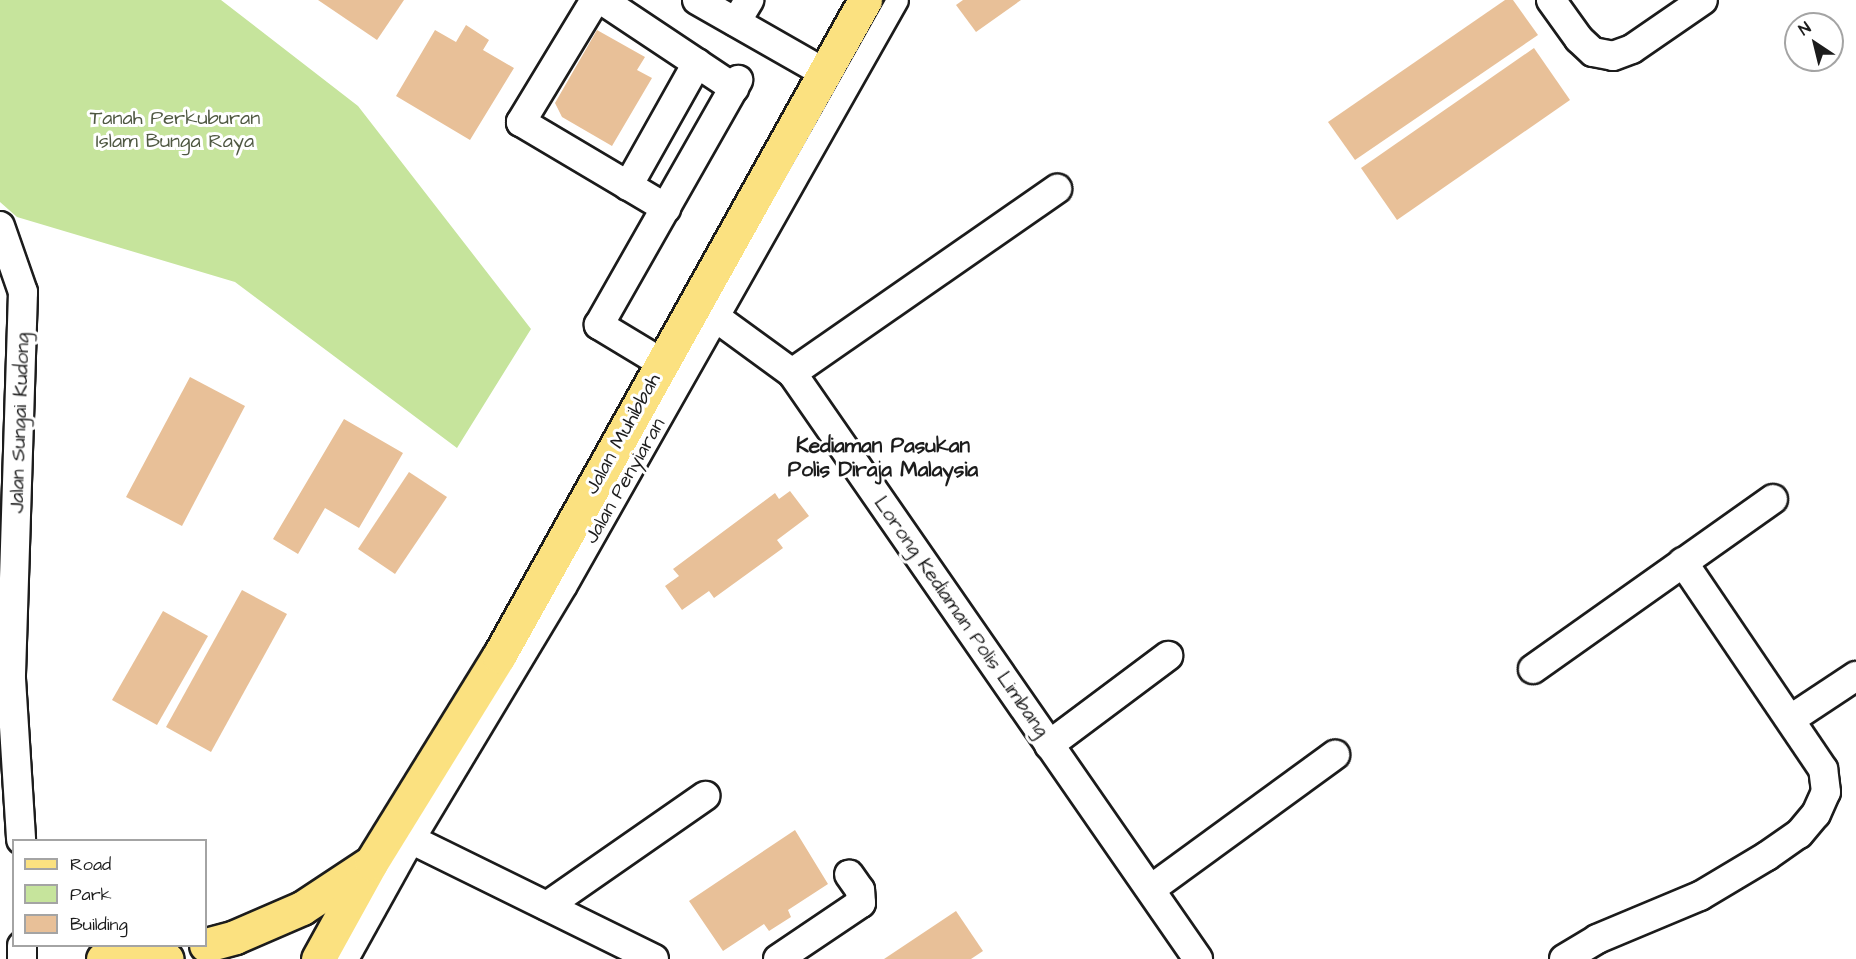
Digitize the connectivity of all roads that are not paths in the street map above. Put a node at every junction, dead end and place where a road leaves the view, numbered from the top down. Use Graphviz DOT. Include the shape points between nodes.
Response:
graph roads {
  1 [pos="595,0"];
  2 [pos="602,0"];
  3 [pos="697,0"];
  4 [pos="865,0"];
  5 [pos="897,0"];
  6 [pos="1551,0"];
  7 [pos="1703,0"];
  8 [pos="743,11"];
  9 [pos="697,63"];
  10 [pos="825,73"];
  11 [pos="628,186"];
  12 [pos="1057,189"];
  13 [pos="666,208"];
  14 [pos="0,226"];
  15 [pos="707,311"];
  16 [pos="662,363"];
  17 [pos="792,373"];
  18 [pos="1773,499"];
  19 [pos="1683,562"];
  20 [pos="1168,656"];
  21 [pos="1533,669"];
  22 [pos="1856,676"];
  23 [pos="6,679"];
  24 [pos="1791,719"];
  25 [pos="1049,745"];
  26 [pos="1335,755"];
  27 [pos="705,796"];
  28 [pos="20,804"];
  29 [pos="402,835"];
  30 [pos="21,839"];
  31 [pos="34,839"];
  32 [pos="371,863"];
  33 [pos="849,874"];
  34 [pos="1151,889"];
  35 [pos="547,906"];
  36 [pos="207,944"];
  37 [pos="199,947"];
  38 [pos="114,953"];
  39 [pos="165,958"];
  40 [pos="318,959"];
  41 [pos="347,959"];
  42 [pos="654,959"];
  43 [pos="778,959"];
  44 [pos="1198,959"];
  45 [pos="1564,959"];
  1 -- 11 [label="street" via="521,122"];
  2 -- 9 [label="street"];
  3 -- 8 [label="street"];
  4 -- 10 [label="main road, Jalan Muhibbah"];
  5 -- 15 [label="street, Jalan Penyiaran"];
  6 -- 7 [label="street" via="1593,52 1613,56 1632,49"];
  8 -- 10 [label="street"];
  9 -- 11 [label="street"];
  9 -- 13 [label="street" via="736,84"];
  10 -- 15 [label="main road, Jalan Muhibbah"];
  11 -- 13 [label="street"];
  12 -- 17 [label="street"];
  13 -- 16 [label="street" via="599,325"];
  14 -- 23 [label="street, Jalan Sungai Kudong" via="23,292"];
  15 -- 16 [label="main road, Jalan Muhibbah"];
  15 -- 17 [label="street, Lorong Kediaman Polis Limbang"];
  15 -- 29 [label="street, Jalan Penyiaran" via="565,587"];
  16 -- 29 [label="main road, Jalan Muhibbah"];
  17 -- 25 [label="street, Lorong Kediaman Polis Limbang"];
  18 -- 19 [label="street"];
  19 -- 21 [label="street"];
  19 -- 24 [label="street"];
  20 -- 25 [label="street"];
  22 -- 24 [label="street"];
  23 -- 28 [label="street, Jalan Sungai Kudong"];
  24 -- 45 [label="street" via="1823,769 1826,792 1816,814 1799,834 1700,896 1597,939"];
  25 -- 34 [label="street, Lorong Kediaman Polis Limbang"];
  26 -- 34 [label="street"];
  27 -- 35 [label="street"];
  28 -- 30 [label="street, Jalan Sungai Kudong"];
  28 -- 31 [label="street, Jalan Sungai Kudong"];
  29 -- 32 [label="main road, Jalan Muhibbah"];
  29 -- 35 [label="street"];
  29 -- 41 [label="street, Jalan Penyiaran"];
  32 -- 36 [label="main road, Jalan Muhibbah" via="302,908 235,937"];
  32 -- 40 [label="main road, Jalan Muhibbah"];
  33 -- 43 [label="street" via="860,890 861,903"];
  34 -- 44 [label="street, Lorong Kediaman Polis Limbang"];
  35 -- 42 [label="street"];
  37 -- 39 [label="main road, Jalan Muhibbah"];
  38 -- 39 [label="main road"];
}
